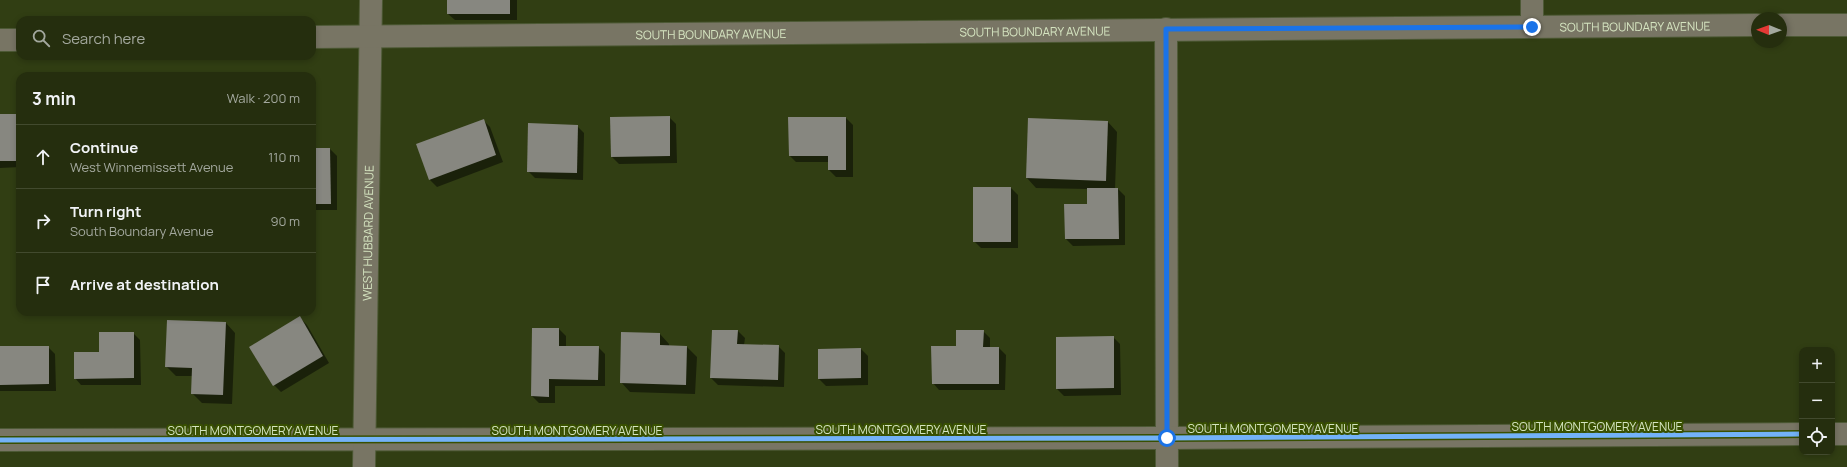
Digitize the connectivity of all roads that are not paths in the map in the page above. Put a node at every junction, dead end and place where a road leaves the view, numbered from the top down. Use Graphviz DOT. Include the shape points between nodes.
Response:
graph roads {
  1 [pos="371,0"];
  2 [pos="1532,0"];
  3 [pos="1787,25"];
  4 [pos="1847,25"];
  5 [pos="1751,26"];
  6 [pos="1532,27"];
  7 [pos="1166,29"];
  8 [pos="370,36"];
  9 [pos="316,37"];
  10 [pos="0,40"];
  11 [pos="16,40"];
  12 [pos="1799,434"];
  13 [pos="1835,434"];
  14 [pos="1847,434"];
  15 [pos="1167,438"];
  16 [pos="0,440"];
  17 [pos="364,440"];
  18 [pos="364,467"];
  19 [pos="1167,467"];
  1 -- 8 [label="street, WEST HUBBARD AVENUE"];
  2 -- 6 [label="street"];
  3 -- 4 [label="street"];
  5 -- 6 [label="street, SOUTH BOUNDARY AVENUE"];
  6 -- 7 [label="street, SOUTH BOUNDARY AVENUE"];
  7 -- 8 [label="street, SOUTH BOUNDARY AVENUE"];
  7 -- 15 [label="street"];
  8 -- 9 [label="street, SOUTH BOUNDARY AVENUE"];
  8 -- 17 [label="street, WEST HUBBARD AVENUE"];
  10 -- 11 [label="street"];
  12 -- 15 [label="street, SOUTH MONTGOMERY AVENUE"];
  13 -- 14 [label="street"];
  15 -- 17 [label="street, SOUTH MONTGOMERY AVENUE"];
  15 -- 19 [label="street"];
  16 -- 17 [label="street, SOUTH MONTGOMERY AVENUE"];
  17 -- 18 [label="street, WEST HUBBARD AVENUE"];
}
